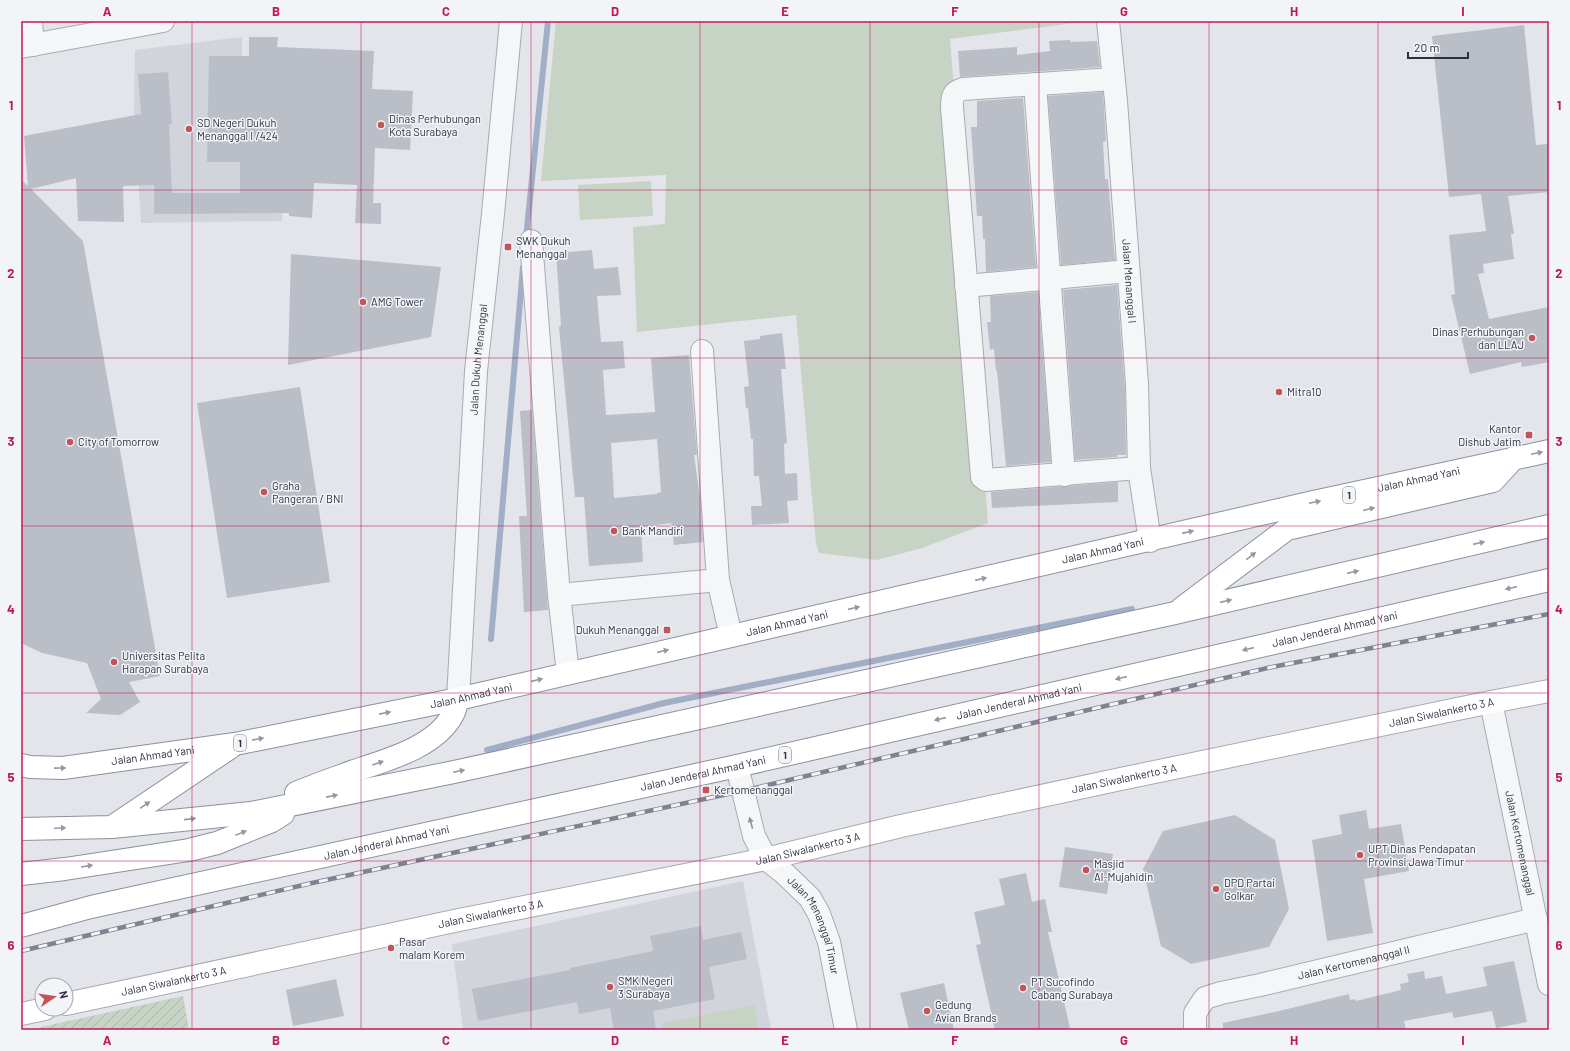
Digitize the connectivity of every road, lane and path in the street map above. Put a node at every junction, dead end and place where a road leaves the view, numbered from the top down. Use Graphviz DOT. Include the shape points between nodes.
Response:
graph roads {
  1 [pos="31,21"];
  2 [pos="163,21"];
  3 [pos="510,21"];
  4 [pos="1108,21"];
  5 [pos="27,46"];
  6 [pos="1113,79"];
  7 [pos="1035,84"];
  8 [pos="531,241"];
  9 [pos="1128,271"];
  10 [pos="1050,278"];
  11 [pos="966,286"];
  12 [pos="702,351"];
  13 [pos="1549,450"];
  14 [pos="1514,458"];
  15 [pos="1139,468"];
  16 [pos="1064,474"];
  17 [pos="1549,526"];
  18 [pos="1150,540"];
  19 [pos="718,580"];
  20 [pos="1549,580"];
  21 [pos="559,595"];
  22 [pos="1174,613"];
  23 [pos="731,636"];
  24 [pos="568,673"];
  25 [pos="1549,691"];
  26 [pos="458,699"];
  27 [pos="1491,702"];
  28 [pos="235,744"];
  29 [pos="21,765"];
  30 [pos="737,766"];
  31 [pos="306,802"];
  32 [pos="251,813"];
  33 [pos="112,827"];
  34 [pos="21,829"];
  35 [pos="766,859"];
  36 [pos="21,874"];
  37 [pos="91,908"];
  38 [pos="21,916"];
  39 [pos="1536,919"];
  40 [pos="21,926"];
  41 [pos="1549,984"];
  42 [pos="74,1002"];
  43 [pos="34,1011"];
  44 [pos="21,1014"];
  45 [pos="846,1030"];
  46 [pos="1195,1030"];
  1 -- 5 [label="street"];
  2 -- 5 [label="street"];
  3 -- 26 [label="street, Jalan Dukuh Menanggal" via="476,371"];
  4 -- 6 [label="street, Jalan Menanggal I"];
  6 -- 7 [label="street"];
  6 -- 9 [label="street, Jalan Menanggal I"];
  7 -- 10 [label="street"];
  7 -- 11 [label="street" via="963,88 952,96"];
  8 -- 21 [label="street"];
  9 -- 10 [label="street"];
  9 -- 15 [label="street, Jalan Menanggal I" via="1137,384"];
  10 -- 11 [label="street"];
  10 -- 16 [label="street"];
  11 -- 16 [label="street" via="982,477 986,480"];
  12 -- 19 [label="street"];
  14 -- 13 [label="main road, Jalan Ahmad Yani / 1, one-way"];
  18 -- 14 [label="main road, Jalan Ahmad Yani / 1, one-way"];
  22 -- 14 [label="main road, one-way" via="1287,529 1493,480"];
  15 -- 16 [label="street"];
  15 -- 18 [label="street, Jalan Menanggal I"];
  22 -- 17 [label="main road, one-way"];
  23 -- 18 [label="main road, Jalan Ahmad Yani / 1, one-way"];
  19 -- 21 [label="street"];
  19 -- 23 [label="street"];
  20 -- 30 [label="main road, Jalan Jenderal Ahmad Yani / 1, one-way"];
  21 -- 24 [label="street"];
  31 -- 22 [label="main road, one-way" via="454,772"];
  24 -- 23 [label="main road, Jalan Ahmad Yani / 1, one-way"];
  26 -- 24 [label="main road, Jalan Ahmad Yani / 1, one-way"];
  25 -- 27 [label="main road, Jalan Siwalankerto 3 A"];
  28 -- 26 [label="main road, Jalan Ahmad Yani / 1, one-way"];
  32 -- 26 [label="main road, one-way" via="309,788 397,757 424,743 440,730 454,713"];
  27 -- 35 [label="main road, Jalan Siwalankerto 3 A" via="901,826"];
  27 -- 39 [label="street, Jalan Kertomenanggal"];
  29 -- 28 [label="main road, Jalan Ahmad Yani / 1, one-way" via="63,768"];
  33 -- 28 [label="main road, one-way"];
  35 -- 30 [label="street, Jalan Menanggal Timur, one-way" via="754,836"];
  30 -- 37 [label="main road, Jalan Jenderal Ahmad Yani / 1"];
  31 -- 32 [label="main road"];
  36 -- 31 [label="main road, one-way" via="80,867 217,843 272,821"];
  33 -- 32 [label="main road, one-way"];
  34 -- 33 [label="main road, one-way"];
  35 -- 42 [label="main road, Jalan Siwalankerto 3 A" via="459,920"];
  35 -- 45 [label="street, Jalan Menanggal Timur" via="810,898 819,914 829,942"];
  37 -- 38 [label="main road"];
  37 -- 40 [label="main road, Jalan Jenderal Ahmad Yani / 1"];
  39 -- 41 [label="street, Jalan Kertomenanggal"];
  39 -- 46 [label="street, Jalan Kertomenanggal II" via="1205,998 1196,1013"];
  43 -- 44 [label="main road"];
}
